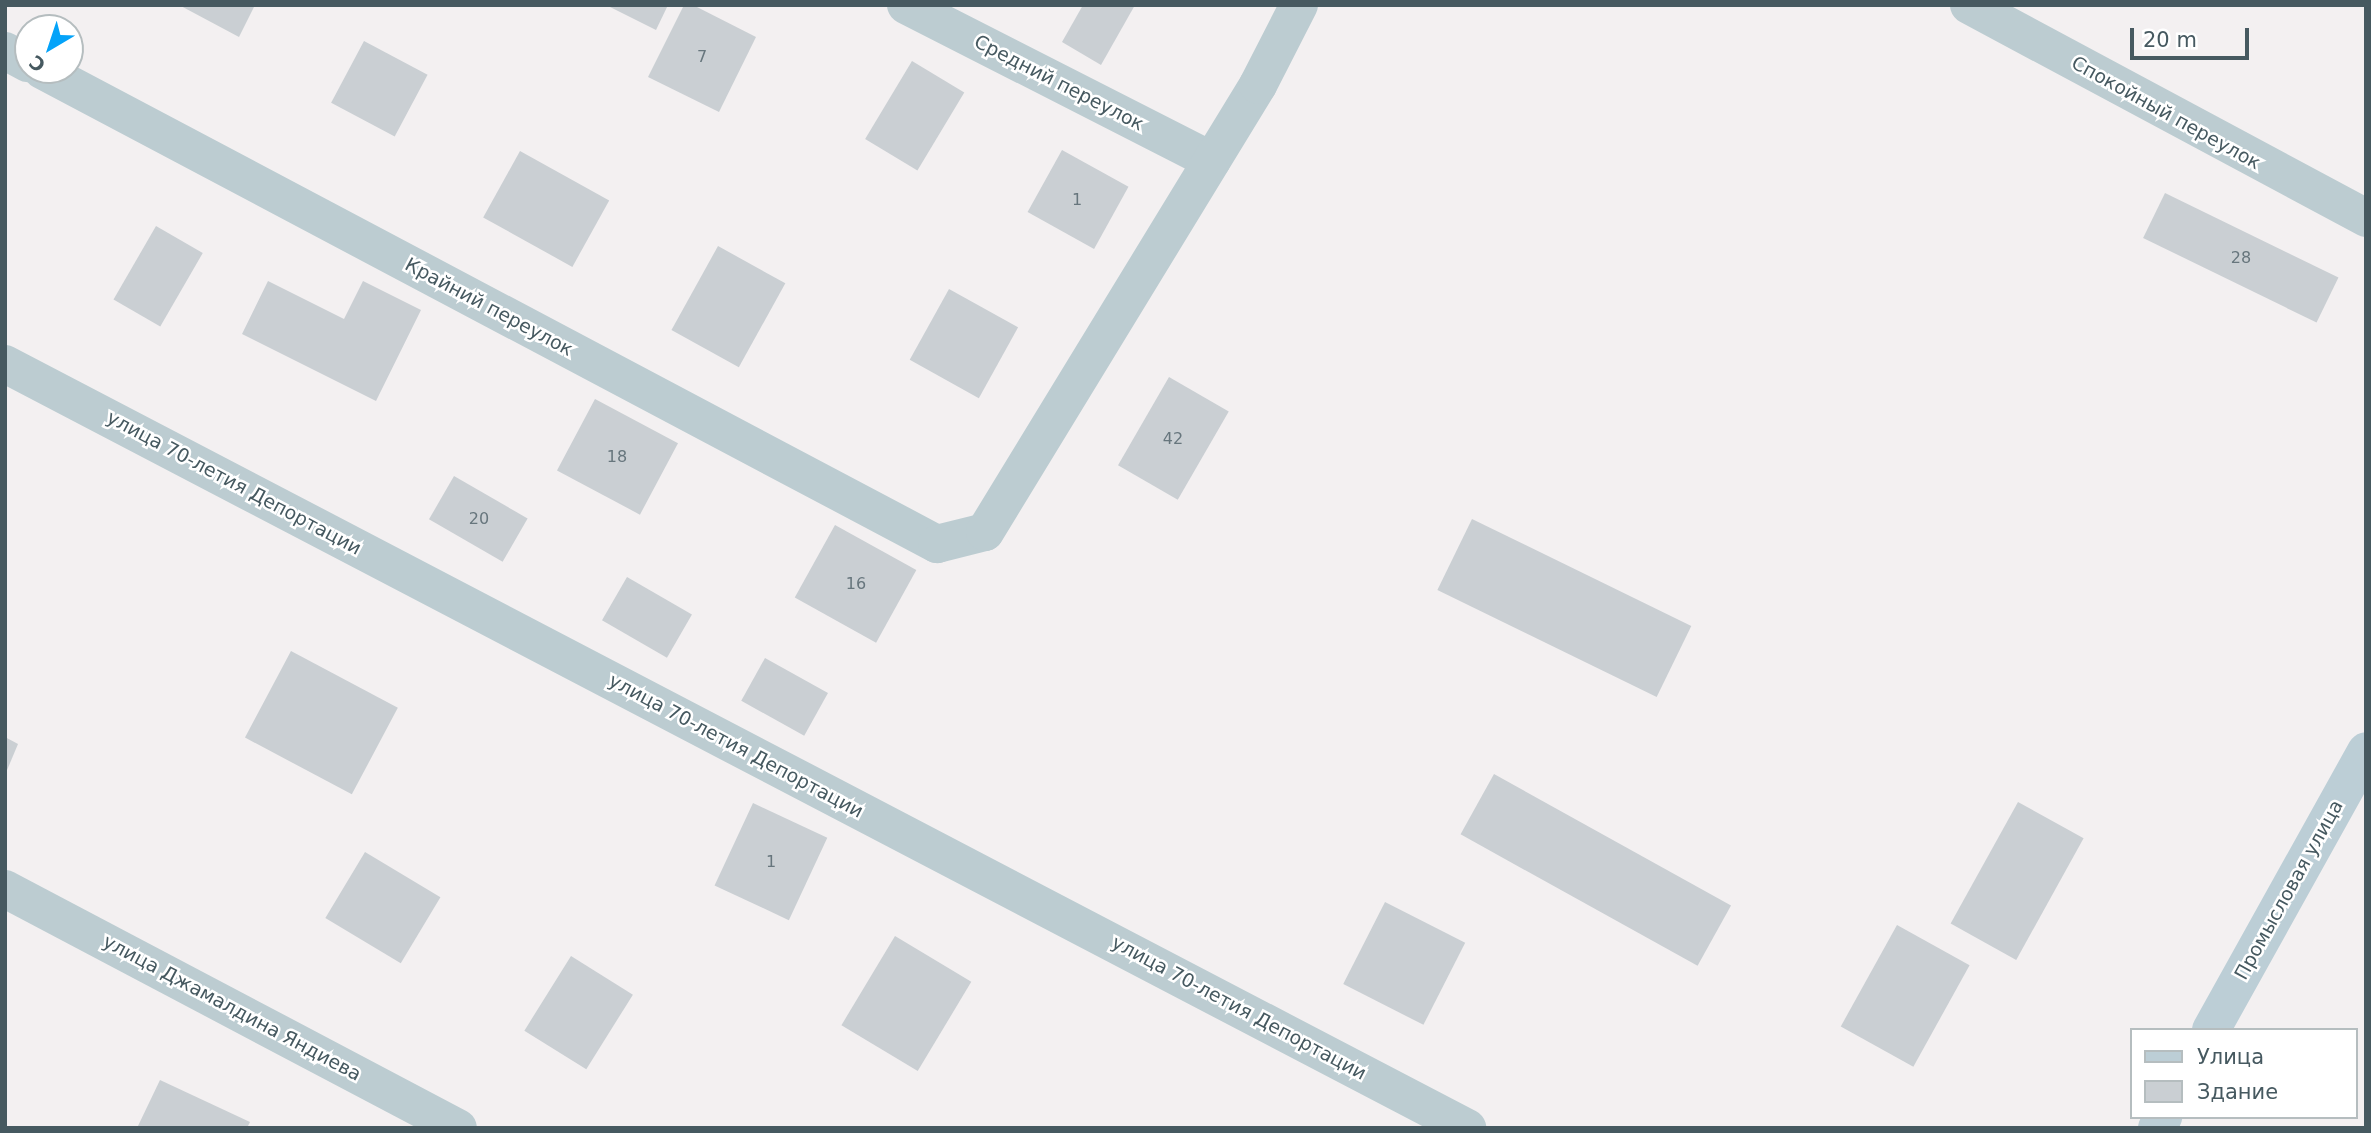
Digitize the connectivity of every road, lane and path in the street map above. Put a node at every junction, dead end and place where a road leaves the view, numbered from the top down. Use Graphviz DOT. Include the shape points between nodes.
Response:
graph roads {
  1 [pos="906,5"];
  2 [pos="1299,5"];
  3 [pos="1969,5"];
  4 [pos="68,84"];
  5 [pos="1212,161"];
  6 [pos="2366,218"];
  7 [pos="5,364"];
  8 [pos="2366,751"];
  9 [pos="5,889"];
  10 [pos="2212,1028"];
  11 [pos="458,1128"];
  12 [pos="1467,1128"];
  1 -- 5 [label="street, Средний переулок"];
  2 -- 5 [label="street"];
  3 -- 6 [label="street, Спокойный переулок"];
  4 -- 5 [label="street, Крайний переулок" via="937,544 985,532"];
  7 -- 12 [label="street, улица 70-летия Депортации"];
  8 -- 10 [label="street, Промысловая улица"];
  9 -- 11 [label="street, улица Джамалдина Яндиева"];
}
